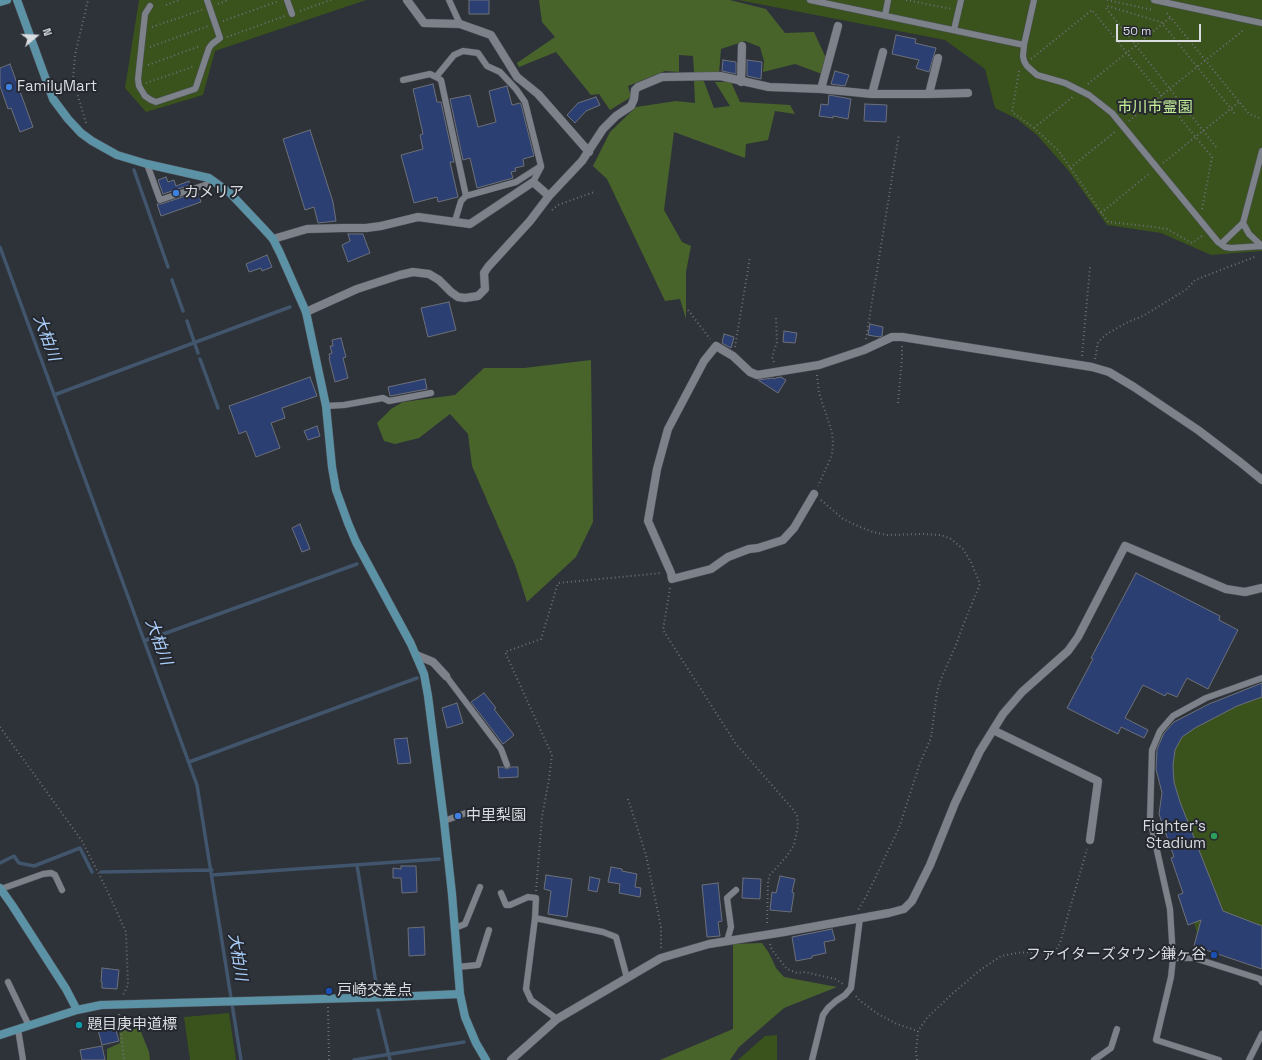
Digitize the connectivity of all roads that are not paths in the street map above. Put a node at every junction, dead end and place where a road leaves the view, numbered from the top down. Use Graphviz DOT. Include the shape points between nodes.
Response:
graph roads {
  1 [pos="7,0"];
  2 [pos="17,0"];
  3 [pos="207,0"];
  4 [pos="287,0"];
  5 [pos="407,0"];
  6 [pos="450,0"];
  7 [pos="814,0"];
  8 [pos="888,0"];
  9 [pos="961,0"];
  10 [pos="1034,0"];
  11 [pos="1154,0"];
  12 [pos="0,2"];
  13 [pos="150,6"];
  14 [pos="292,14"];
  15 [pos="885,16"];
  16 [pos="1262,23"];
  17 [pos="460,24"];
  18 [pos="838,26"];
  19 [pos="954,30"];
  20 [pos="1024,44"];
  21 [pos="742,46"];
  22 [pos="883,52"];
  23 [pos="938,58"];
  24 [pos="436,77"];
  25 [pos="403,80"];
  26 [pos="741,82"];
  27 [pos="821,89"];
  28 [pos="968,93"];
  29 [pos="872,94"];
  30 [pos="929,94"];
  31 [pos="1262,151"];
  32 [pos="589,152"];
  33 [pos="147,164"];
  34 [pos="542,166"];
  35 [pos="209,178"];
  36 [pos="533,182"];
  37 [pos="466,196"];
  38 [pos="549,196"];
  39 [pos="454,221"];
  40 [pos="1243,223"];
  41 [pos="273,239"];
  42 [pos="1221,244"];
  43 [pos="1262,246"];
  44 [pos="306,312"];
  45 [pos="431,392"];
  46 [pos="326,406"];
  47 [pos="1262,480"];
  48 [pos="814,494"];
  49 [pos="1262,588"];
  50 [pos="416,655"];
  51 [pos="446,676"];
  52 [pos="1262,678"];
  53 [pos="993,730"];
  54 [pos="507,765"];
  55 [pos="485,812"];
  56 [pos="444,821"];
  57 [pos="1090,840"];
  58 [pos="480,888"];
  59 [pos="0,889"];
  60 [pos="62,890"];
  61 [pos="736,890"];
  62 [pos="501,892"];
  63 [pos="536,918"];
  64 [pos="856,919"];
  65 [pos="455,928"];
  66 [pos="489,930"];
  67 [pos="728,941"];
  68 [pos="1173,958"];
  69 [pos="457,967"];
  70 [pos="626,978"];
  71 [pos="8,982"];
  72 [pos="1262,982"];
  73 [pos="460,994"];
  74 [pos="77,1010"];
  75 [pos="557,1019"];
  76 [pos="29,1026"];
  77 [pos="1117,1028"];
  78 [pos="18,1029"];
  79 [pos="1262,1034"];
  80 [pos="0,1035"];
  81 [pos="23,1060"];
  82 [pos="486,1060"];
  83 [pos="511,1060"];
  84 [pos="812,1060"];
  85 [pos="1094,1060"];
  86 [pos="1219,1060"];
  87 [pos="1249,1060"];
  1 -- 12 [label="street"];
  2 -- 33 [label="street" via="53,99 68,118 89,139 117,156"];
  3 -- 13 [label="lane" via="220,38 209,48 195,89 156,102 145,96 138,79 145,14"];
  4 -- 14 [label="lane"];
  5 -- 17 [label="street" via="424,23"];
  6 -- 17 [label="lane"];
  7 -- 15 [label="lane"];
  8 -- 15 [label="lane"];
  9 -- 19 [label="lane"];
  10 -- 20 [label="lane"];
  11 -- 16 [label="lane"];
  15 -- 19 [label="lane"];
  17 -- 32 [label="street" via="491,35 516,77 538,94"];
  18 -- 27 [label="street"];
  19 -- 20 [label="lane"];
  20 -- 42 [label="lane" via="1023,56 1026,64 1037,75 1080,90 1112,113"];
  21 -- 26 [label="street"];
  22 -- 29 [label="street"];
  23 -- 30 [label="street"];
  24 -- 25 [label="lane" via="430,74"];
  24 -- 34 [label="lane" via="454,55 463,51 478,53 487,66 500,72 525,102"];
  24 -- 37 [label="lane" via="441,80"];
  26 -- 27 [label="street" via="769,87"];
  26 -- 32 [label="street" via="720,76 662,77 638,87 631,106 603,129"];
  27 -- 29 [label="street"];
  28 -- 30 [label="street"];
  29 -- 30 [label="street"];
  31 -- 40 [label="lane"];
  32 -- 38 [label="street"];
  33 -- 35 [label="street"];
  33 -- 35 [label="lane" via="160,200 208,184"];
  34 -- 36 [label="lane"];
  34 -- 37 [label="lane" via="516,182"];
  35 -- 41 [label="street" via="230,193"];
  36 -- 38 [label="street"];
  36 -- 39 [label="street" via="470,224"];
  37 -- 39 [label="lane" via="460,201"];
  38 -- 44 [label="street" via="530,221 488,266 484,273 485,289 478,296 458,297 429,274 413,272 357,289"];
  39 -- 41 [label="street" via="418,217 366,228 307,229"];
  40 -- 42 [label="lane"];
  40 -- 43 [label="lane" via="1249,234"];
  41 -- 44 [label="street"];
  42 -- 43 [label="lane" via="1231,248"];
  44 -- 46 [label="street"];
  45 -- 46 [label="lane" via="389,401 383,398"];
  46 -- 50 [label="street" via="332,467 336,490 345,516 356,542"];
  47 -- 48 [label="street" via="1198,430 1134,387 1109,372 1092,367 892,337 864,350 818,365 757,375 750,372 734,356 716,346 704,361 668,428 657,469 648,521 671,576 711,569 728,557 782,540 794,528"];
  49 -- 53 [label="street" via="1245,592 1226,589 1126,546 1068,651 1022,692"];
  50 -- 51 [label="street" via="433,662"];
  50 -- 56 [label="street" via="424,674 428,696"];
  51 -- 54 [label="lane" via="501,749"];
  52 -- 68 [label="lane" via="1206,698 1173,716 1160,731 1152,750 1150,819 1170,909"];
  53 -- 57 [label="street" via="1098,781"];
  53 -- 64 [label="street" via="958,797 930,866 912,902 904,909"];
  55 -- 56 [label="lane" via="466,813"];
  56 -- 65 [label="street"];
  58 -- 65 [label="lane" via="465,924"];
  59 -- 60 [label="lane" via="50,873 54,875"];
  59 -- 74 [label="street" via="12,904"];
  61 -- 67 [label="lane" via="727,898 731,927"];
  62 -- 63 [label="lane" via="506,905 528,897 536,898"];
  63 -- 70 [label="lane" via="616,937"];
  63 -- 75 [label="lane" via="526,988 532,1000"];
  64 -- 67 [label="street"];
  64 -- 84 [label="lane" via="851,988 823,1015"];
  65 -- 69 [label="street"];
  66 -- 69 [label="lane" via="478,965"];
  67 -- 70 [label="street" via="661,958"];
  68 -- 72 [label="lane" via="1194,958 1260,979"];
  68 -- 86 [label="lane" via="1156,1040"];
  69 -- 73 [label="street"];
  70 -- 75 [label="street"];
  71 -- 76 [label="lane"];
  73 -- 74 [label="street" via="101,1005"];
  73 -- 82 [label="street" via="465,1017"];
  74 -- 76 [label="street"];
  75 -- 83 [label="street"];
  76 -- 78 [label="street"];
  77 -- 85 [label="lane" via="1111,1048"];
  78 -- 80 [label="street"];
  78 -- 81 [label="lane"];
  79 -- 87 [label="lane"];
}
